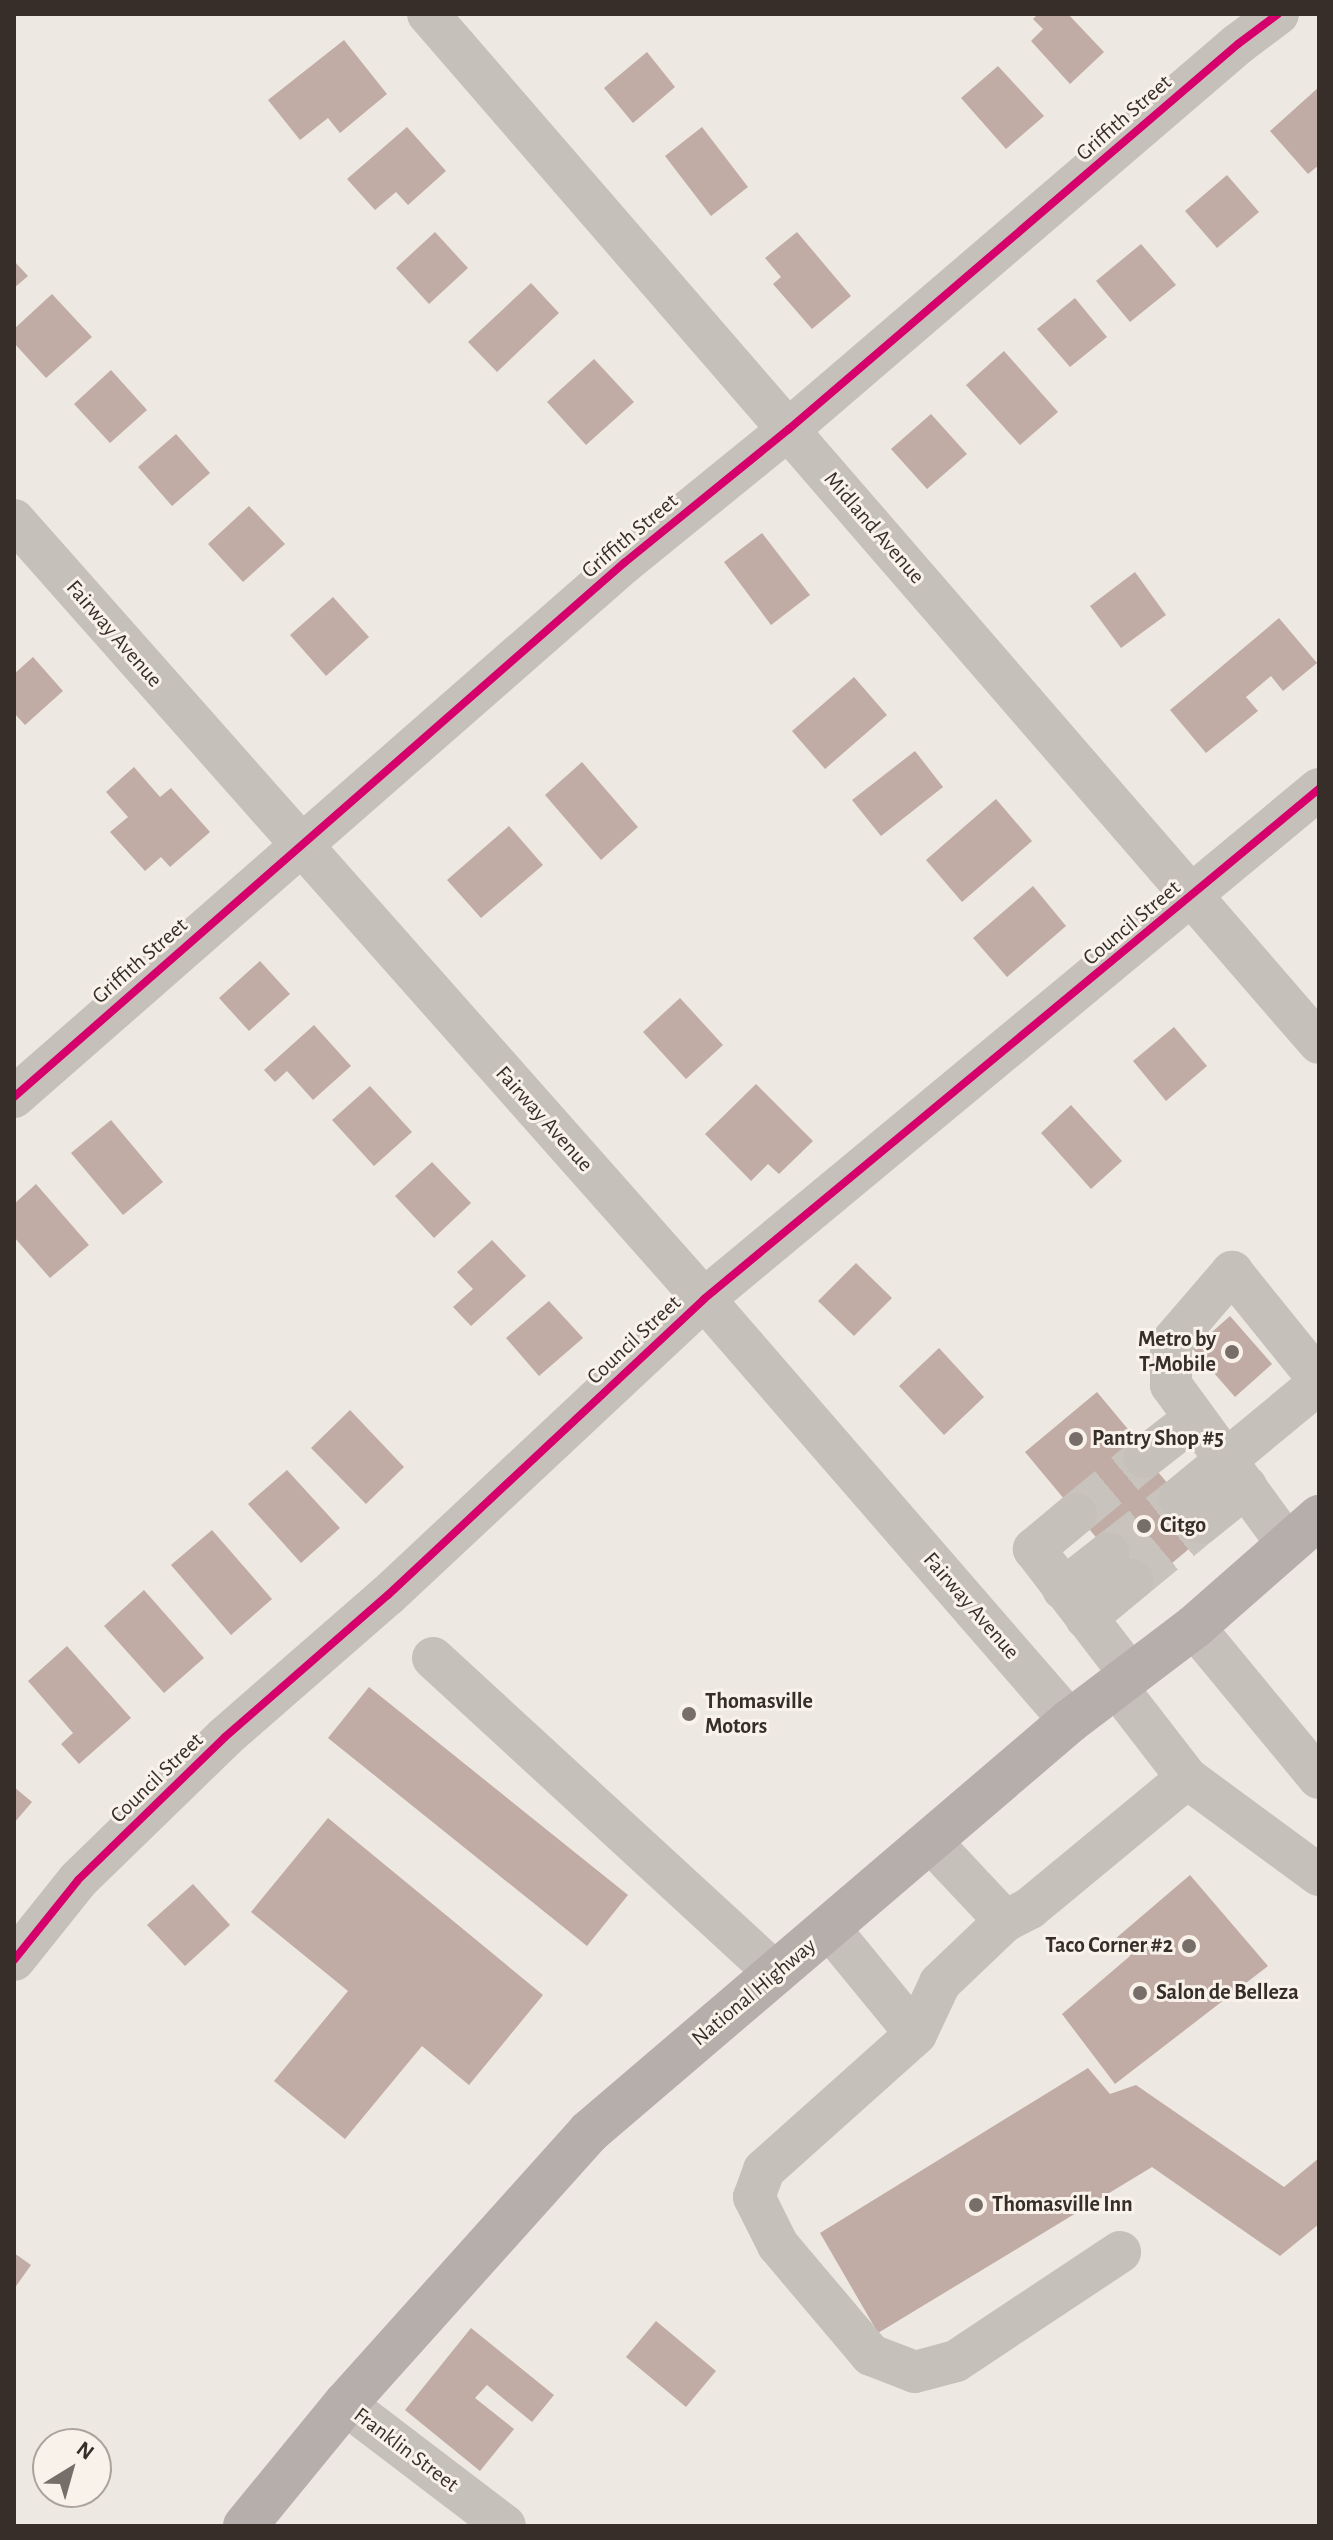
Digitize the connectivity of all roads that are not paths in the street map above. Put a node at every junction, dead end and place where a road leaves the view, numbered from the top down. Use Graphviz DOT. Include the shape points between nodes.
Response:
graph roads {
  1 [pos="428,14"];
  2 [pos="1278,14"];
  3 [pos="789,429"];
  4 [pos="14,520"];
  5 [pos="1319,789"];
  6 [pos="300,844"];
  7 [pos="1192,897"];
  8 [pos="1319,1043"];
  9 [pos="14,1097"];
  10 [pos="704,1299"];
  11 [pos="1319,1381"];
  12 [pos="1195,1418"];
  13 [pos="1145,1457"];
  14 [pos="1236,1474"];
  15 [pos="1190,1510"];
  16 [pos="1076,1514"];
  17 [pos="1303,1530"];
  18 [pos="1121,1567"];
  19 [pos="1075,1604"];
  20 [pos="1194,1627"];
  21 [pos="433,1658"];
  22 [pos="1123,1680"];
  23 [pos="1070,1721"];
  24 [pos="1187,1778"];
  25 [pos="1319,1778"];
  26 [pos="930,1841"];
  27 [pos="1319,1875"];
  28 [pos="1005,1921"];
  29 [pos="829,1928"];
  30 [pos="14,1960"];
  31 [pos="776,1973"];
  32 [pos="916,2034"];
  33 [pos="1120,2252"];
  34 [pos="345,2404"];
  35 [pos="245,2526"];
  36 [pos="505,2526"];
  1 -- 3 [label="street, Midland Avenue"];
  2 -- 3 [label="street, Griffith Street"];
  3 -- 6 [label="street, Griffith Street" via="624,563"];
  3 -- 7 [label="street, Midland Avenue"];
  4 -- 6 [label="street, Fairway Avenue"];
  5 -- 7 [label="street, Council Street"];
  6 -- 9 [label="street, Griffith Street"];
  6 -- 10 [label="street, Fairway Avenue"];
  7 -- 8 [label="street, Midland Avenue"];
  7 -- 10 [label="street, Council Street"];
  10 -- 23 [label="street, Fairway Avenue"];
  10 -- 30 [label="street, Council Street" via="388,1595 225,1737 78,1880"];
  11 -- 12 [label="street" via="1232,1272 1171,1343 1171,1385"];
  11 -- 14 [label="street"];
  12 -- 13 [label="street"];
  12 -- 14 [label="street"];
  14 -- 15 [label="street"];
  14 -- 17 [label="street"];
  16 -- 19 [label="street" via="1034,1549"];
  17 -- 20 [label="main road, National Highway"];
  18 -- 19 [label="street"];
  19 -- 22 [label="street"];
  20 -- 22 [label="main road, National Highway"];
  20 -- 25 [label="street"];
  21 -- 31 [label="street"];
  22 -- 23 [label="main road, National Highway"];
  22 -- 24 [label="street"];
  23 -- 26 [label="main road, National Highway"];
  24 -- 27 [label="street"];
  24 -- 28 [label="street" via="1030,1908"];
  26 -- 28 [label="street"];
  26 -- 29 [label="main road, National Highway"];
  28 -- 32 [label="street" via="940,1983"];
  29 -- 31 [label="main road, National Highway"];
  29 -- 32 [label="street"];
  31 -- 34 [label="main road, National Highway" via="589,2132"];
  32 -- 33 [label="street" via="764,2170 754,2197 778,2245 871,2355 915,2372 956,2361"];
  34 -- 35 [label="main road, National Highway"];
  34 -- 36 [label="street, Franklin Street"];
}
